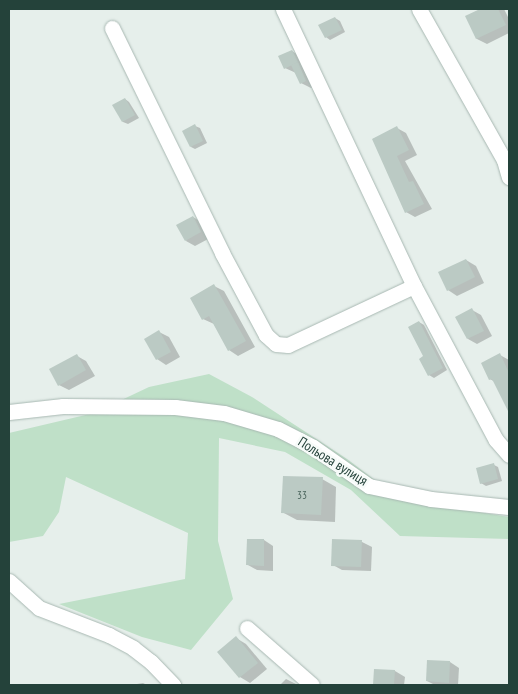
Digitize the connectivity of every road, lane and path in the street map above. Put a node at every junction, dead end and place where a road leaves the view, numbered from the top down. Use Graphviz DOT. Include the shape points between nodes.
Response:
graph roads {
  1 [pos="283,9"];
  2 [pos="419,9"];
  3 [pos="112,28"];
  4 [pos="509,177"];
  5 [pos="414,286"];
  6 [pos="9,412"];
  7 [pos="509,454"];
  8 [pos="509,507"];
  9 [pos="9,580"];
  10 [pos="246,628"];
  11 [pos="173,685"];
  12 [pos="312,685"];
  1 -- 5 [label="street"];
  2 -- 4 [label="street" via="504,160"];
  3 -- 5 [label="street" via="222,253 266,335 276,344 288,344"];
  5 -- 7 [label="street" via="496,440"];
  6 -- 8 [label="street, Польова вулиця" via="63,406 156,407 224,413 286,433 313,446 370,486 431,498"];
  9 -- 11 [label="street" via="39,608 109,635 133,648"];
  10 -- 12 [label="street"];
}
